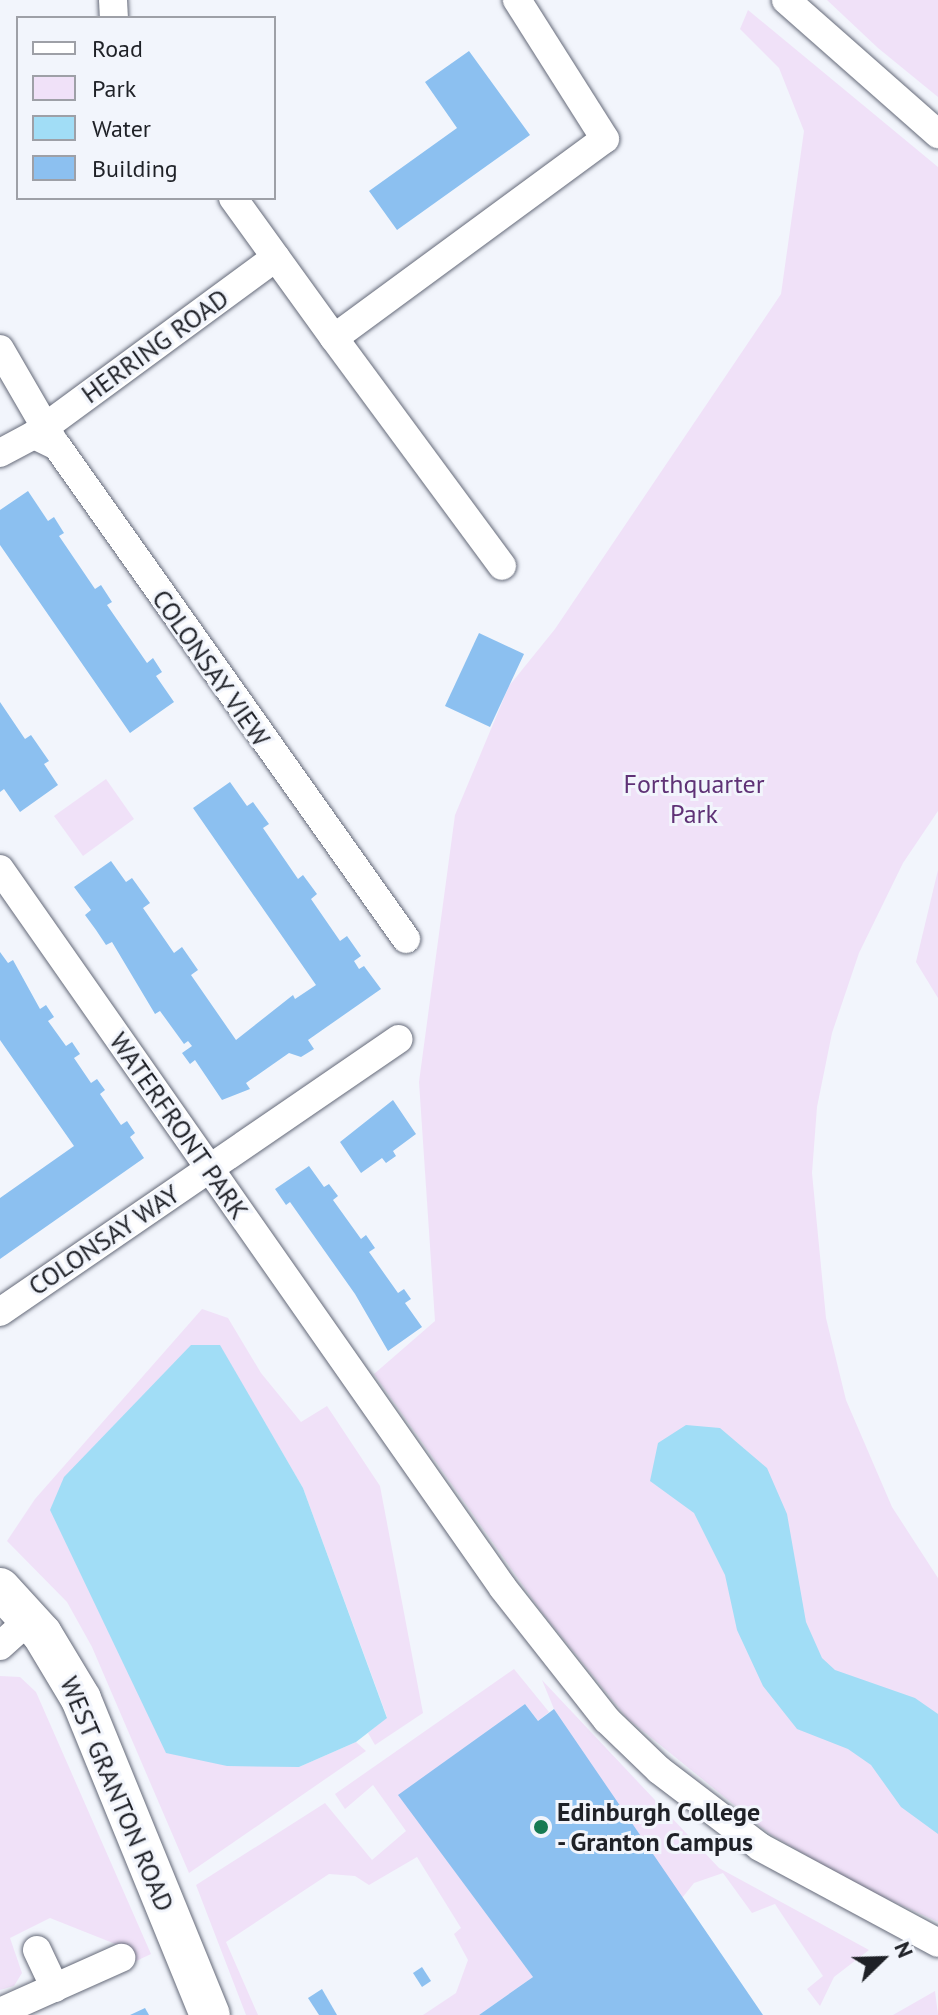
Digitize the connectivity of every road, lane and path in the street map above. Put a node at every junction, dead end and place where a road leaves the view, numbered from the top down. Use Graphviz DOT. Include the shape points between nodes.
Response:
graph roads {
  1 [pos="517,0"];
  2 [pos="786,0"];
  3 [pos="938,134"];
  4 [pos="234,200"];
  5 [pos="276,257"];
  6 [pos="334,338"];
  7 [pos="0,349"];
  8 [pos="45,436"];
  9 [pos="0,453"];
  10 [pos="502,566"];
  11 [pos="2,877"];
  12 [pos="406,939"];
  13 [pos="399,1039"];
  14 [pos="209,1169"];
  15 [pos="0,1312"];
  16 [pos="0,1588"];
  17 [pos="30,1619"];
  18 [pos="0,1646"];
  19 [pos="938,1943"];
  20 [pos="37,1950"];
  21 [pos="121,1958"];
  22 [pos="55,1988"];
  23 [pos="0,2012"];
  24 [pos="210,2015"];
  1 -- 6 [label="street" via="605,139"];
  2 -- 3 [label="street"];
  4 -- 5 [label="street"];
  5 -- 6 [label="street"];
  5 -- 8 [label="street, HERRING ROAD"];
  6 -- 10 [label="street"];
  7 -- 8 [label="street, COLONSAY VIEW"];
  8 -- 9 [label="street"];
  8 -- 12 [label="street, COLONSAY VIEW"];
  11 -- 14 [label="street, WATERFRONT PARK"];
  13 -- 14 [label="street, COLONSAY WAY"];
  14 -- 15 [label="street, COLONSAY WAY"];
  14 -- 19 [label="street, WATERFRONT PARK" via="503,1588 607,1720 659,1770 760,1847"];
  16 -- 17 [label="street, WEST GRANTON ROAD"];
  17 -- 18 [label="street"];
  17 -- 24 [label="street, WEST GRANTON ROAD" via="56,1652 87,1711"];
  20 -- 22 [label="street"];
  21 -- 22 [label="street"];
  22 -- 23 [label="street"];
}
